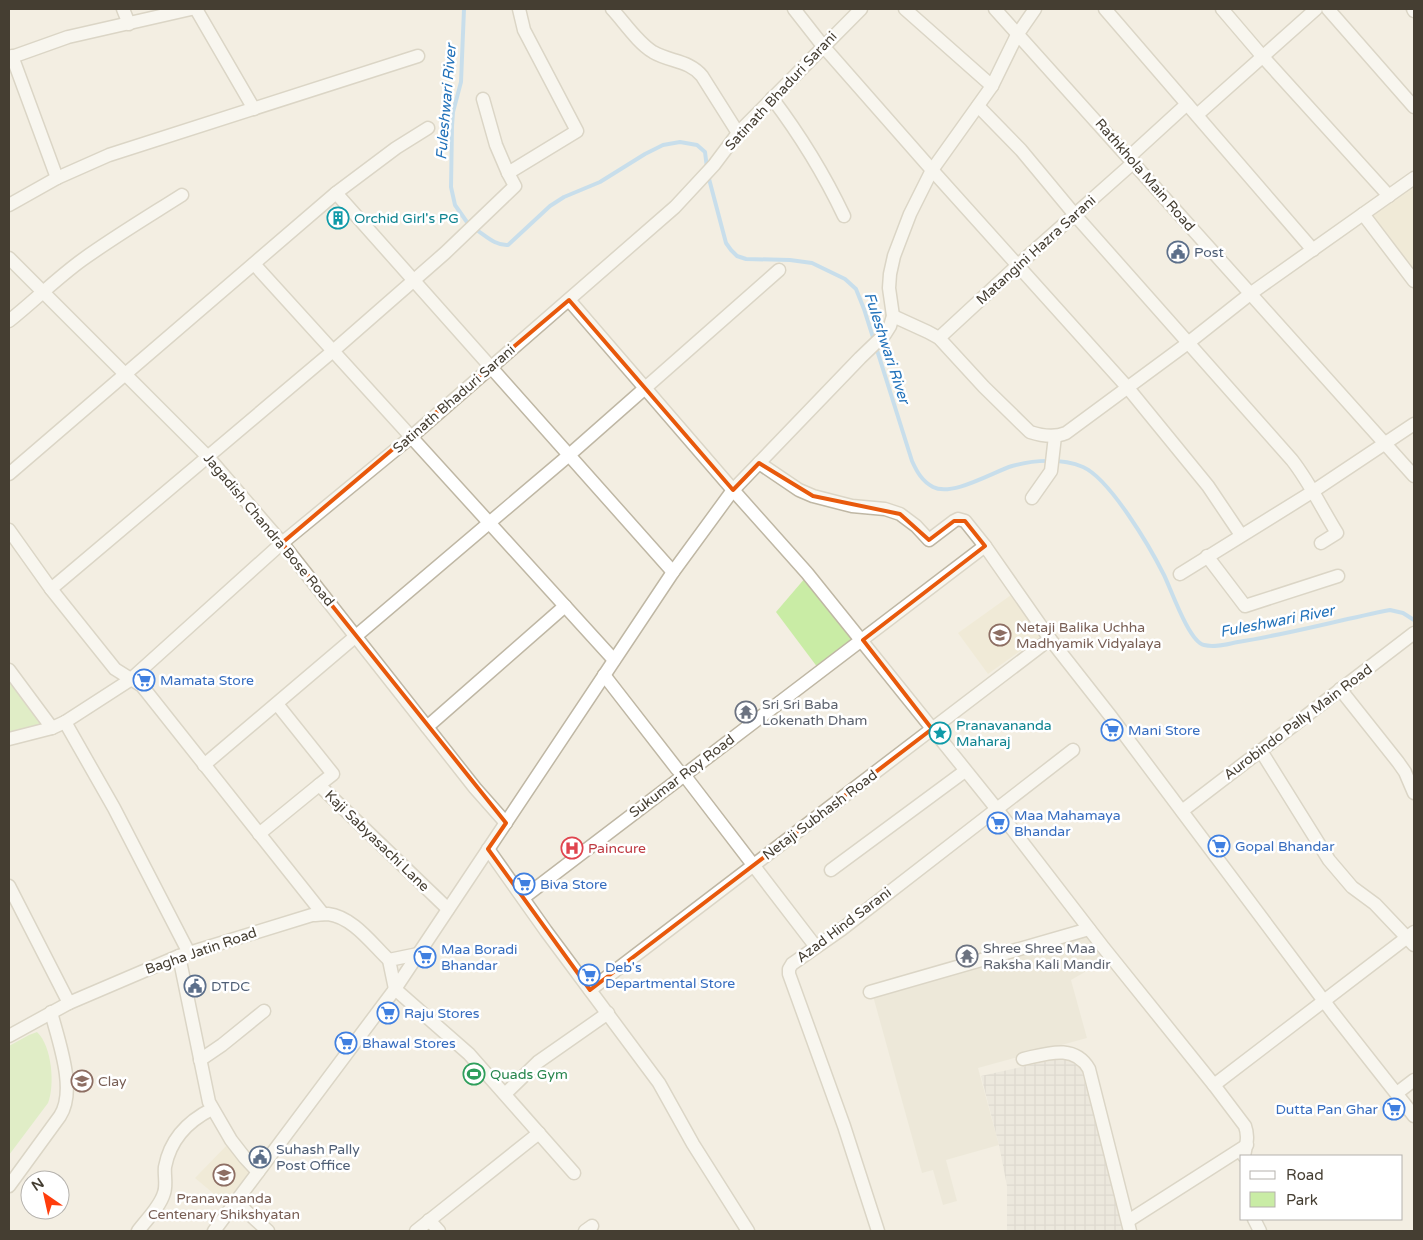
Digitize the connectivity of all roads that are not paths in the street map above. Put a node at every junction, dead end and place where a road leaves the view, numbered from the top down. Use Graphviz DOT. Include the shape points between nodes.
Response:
graph roads {
  1 [pos="123,9"];
  2 [pos="191,9"];
  3 [pos="196,9"];
  4 [pos="519,9"];
  5 [pos="612,9"];
  6 [pos="794,9"];
  7 [pos="861,9"];
  8 [pos="905,9"];
  9 [pos="995,9"];
  10 [pos="1035,9"];
  11 [pos="1105,9"];
  12 [pos="1222,9"];
  13 [pos="1316,9"];
  14 [pos="1328,9"];
  15 [pos="129,24"];
  16 [pos="1017,35"];
  17 [pos="823,46"];
  18 [pos="418,56"];
  19 [pos="10,57"];
  20 [pos="1263,57"];
  21 [pos="992,86"];
  22 [pos="772,98"];
  23 [pos="484,99"];
  24 [pos="1187,104"];
  25 [pos="978,106"];
  26 [pos="1414,107"];
  27 [pos="254,109"];
  28 [pos="1196,115"];
  29 [pos="428,128"];
  30 [pos="738,133"];
  31 [pos="1131,160"];
  32 [pos="932,170"];
  33 [pos="508,173"];
  34 [pos="57,178"];
  35 [pos="1414,178"];
  36 [pos="182,194"];
  37 [pos="336,194"];
  38 [pos="1389,196"];
  39 [pos="9,205"];
  40 [pos="1364,214"];
  41 [pos="1075,215"];
  42 [pos="844,216"];
  43 [pos="1313,250"];
  44 [pos="9,258"];
  45 [pos="254,264"];
  46 [pos="1018,265"];
  47 [pos="779,270"];
  48 [pos="413,281"];
  49 [pos="1414,282"];
  50 [pos="42,292"];
  51 [pos="1250,294"];
  52 [pos="569,300"];
  53 [pos="893,316"];
  54 [pos="9,321"];
  55 [pos="940,338"];
  56 [pos="1188,343"];
  57 [pos="333,351"];
  58 [pos="491,368"];
  59 [pos="124,375"];
  60 [pos="1128,388"];
  61 [pos="645,389"];
  62 [pos="1414,424"];
  63 [pos="411,437"];
  64 [pos="1054,442"];
  65 [pos="1385,444"];
  66 [pos="568,456"];
  67 [pos="208,457"];
  68 [pos="759,463"];
  69 [pos="9,474"];
  70 [pos="1414,476"];
  71 [pos="733,490"];
  72 [pos="1312,492"];
  73 [pos="1032,498"];
  74 [pos="489,523"];
  75 [pos="9,530"];
  76 [pos="1241,535"];
  77 [pos="282,543"];
  78 [pos="1321,543"];
  79 [pos="985,546"];
  80 [pos="1208,556"];
  81 [pos="673,572"];
  82 [pos="1180,574"];
  83 [pos="1338,576"];
  84 [pos="51,589"];
  85 [pos="565,606"];
  86 [pos="1414,633"];
  87 [pos="356,636"];
  88 [pos="1050,639"];
  89 [pos="863,640"];
  90 [pos="614,660"];
  91 [pos="9,670"];
  92 [pos="604,675"];
  93 [pos="130,680"];
  94 [pos="1340,689"];
  95 [pos="277,704"];
  96 [pos="65,722"];
  97 [pos="427,726"];
  98 [pos="52,728"];
  99 [pos="932,729"];
  100 [pos="9,739"];
  101 [pos="1073,750"];
  102 [pos="1261,750"];
  103 [pos="204,765"];
  104 [pos="965,771"];
  105 [pos="683,775"];
  106 [pos="319,785"];
  107 [pos="1414,793"];
  108 [pos="996,808"];
  109 [pos="1182,811"];
  110 [pos="506,823"];
  111 [pos="259,834"];
  112 [pos="488,849"];
  113 [pos="754,865"];
  114 [pos="831,870"];
  115 [pos="9,886"];
  116 [pos="522,898"];
  117 [pos="448,909"];
  118 [pos="323,914"];
  119 [pos="1089,929"];
  120 [pos="1412,938"];
  121 [pos="816,947"];
  122 [pos="184,954"];
  123 [pos="418,954"];
  124 [pos="389,960"];
  125 [pos="395,989"];
  126 [pos="590,990"];
  127 [pos="870,992"];
  128 [pos="1325,1001"];
  129 [pos="69,1003"];
  130 [pos="264,1011"];
  131 [pos="50,1012"];
  132 [pos="608,1013"];
  133 [pos="9,1036"];
  134 [pos="1023,1059"];
  135 [pos="200,1060"];
  136 [pos="1414,1080"];
  137 [pos="1214,1085"];
  138 [pos="1397,1093"];
  139 [pos="505,1094"];
  140 [pos="212,1109"];
  141 [pos="1414,1116"];
  142 [pos="539,1133"];
  143 [pos="1246,1150"];
  144 [pos="258,1172"];
  145 [pos="574,1173"];
  146 [pos="9,1186"];
  147 [pos="236,1202"];
  148 [pos="429,1220"];
  149 [pos="1129,1226"];
  150 [pos="138,1231"];
  151 [pos="214,1231"];
  152 [pos="268,1231"];
  153 [pos="416,1231"];
  154 [pos="440,1231"];
  155 [pos="748,1231"];
  156 [pos="878,1231"];
  1 -- 15 [label="street"];
  2 -- 15 [label="street"];
  3 -- 27 [label="street"];
  4 -- 33 [label="street" via="524,30 577,131"];
  5 -- 30 [label="street" via="651,50 696,69"];
  6 -- 17 [label="street"];
  7 -- 17 [label="street, Satinath Bhaduri Sarani"];
  8 -- 21 [label="street"];
  9 -- 16 [label="street, Rathkhola Main Road"];
  10 -- 16 [label="street"];
  11 -- 24 [label="street"];
  12 -- 20 [label="street"];
  13 -- 20 [label="street"];
  14 -- 26 [label="street"];
  15 -- 19 [label="street" via="68,37"];
  16 -- 21 [label="street"];
  16 -- 31 [label="street, Rathkhola Main Road"];
  17 -- 22 [label="street, Satinath Bhaduri Sarani"];
  17 -- 32 [label="street"];
  18 -- 27 [label="street"];
  19 -- 34 [label="street"];
  20 -- 28 [label="street"];
  20 -- 38 [label="street"];
  21 -- 25 [label="street"];
  22 -- 30 [label="street, Satinath Bhaduri Sarani"];
  22 -- 42 [label="street" via="807,148"];
  23 -- 33 [label="street" via="496,145"];
  24 -- 28 [label="street"];
  24 -- 31 [label="street, Matangini Hazra Sarani"];
  25 -- 32 [label="street"];
  25 -- 41 [label="street" via="1021,150"];
  27 -- 34 [label="street" via="109,155"];
  28 -- 43 [label="street"];
  29 -- 37 [label="street"];
  30 -- 52 [label="street, Satinath Bhaduri Sarani" via="675,207"];
  31 -- 41 [label="street, Matangini Hazra Sarani"];
  31 -- 51 [label="street, Rathkhola Main Road"];
  32 -- 46 [label="street"];
  32 -- 53 [label="street" via="894,256 889,288"];
  33 -- 48 [label="street" via="515,186"];
  34 -- 39 [label="street"];
  35 -- 38 [label="street"];
  36 -- 50 [label="street" via="83,260"];
  37 -- 45 [label="street"];
  37 -- 48 [label="street"];
  38 -- 40 [label="street"];
  40 -- 43 [label="street"];
  40 -- 49 [label="street"];
  41 -- 46 [label="street, Matangini Hazra Sarani"];
  41 -- 56 [label="street"];
  43 -- 51 [label="street"];
  44 -- 50 [label="street, Jagadish Chandra Bose Road"];
  45 -- 57 [label="street"];
  45 -- 59 [label="street"];
  46 -- 55 [label="street, Matangini Hazra Sarani"];
  46 -- 60 [label="street"];
  47 -- 61 [label="street"];
  48 -- 57 [label="street"];
  48 -- 58 [label="street"];
  50 -- 54 [label="street"];
  50 -- 59 [label="street, Jagadish Chandra Bose Road"];
  51 -- 56 [label="street"];
  51 -- 65 [label="street, Rathkhola Main Road"];
  52 -- 58 [label="street, Satinath Bhaduri Sarani"];
  52 -- 61 [label="street"];
  53 -- 55 [label="street"];
  53 -- 68 [label="street" via="885,334"];
  55 -- 64 [label="street" via="1030,432"];
  56 -- 60 [label="street"];
  56 -- 72 [label="street" via="1292,460 1308,480"];
  57 -- 63 [label="street"];
  57 -- 67 [label="street"];
  58 -- 63 [label="street, Satinath Bhaduri Sarani"];
  58 -- 66 [label="street"];
  59 -- 67 [label="street, Jagadish Chandra Bose Road"];
  59 -- 69 [label="street"];
  60 -- 64 [label="street"];
  60 -- 76 [label="street" via="1208,486"];
  61 -- 66 [label="street"];
  61 -- 71 [label="street"];
  62 -- 65 [label="street"];
  63 -- 74 [label="street"];
  63 -- 77 [label="street, Satinath Bhaduri Sarani"];
  64 -- 73 [label="street" via="1051,471"];
  65 -- 70 [label="street, Rathkhola Main Road"];
  65 -- 72 [label="street"];
  66 -- 74 [label="street"];
  66 -- 81 [label="street"];
  67 -- 77 [label="street, Jagadish Chandra Bose Road"];
  67 -- 84 [label="street"];
  68 -- 71 [label="street"];
  68 -- 79 [label="street" via="813,496 900,514 929,540 954,521 965,521"];
  71 -- 81 [label="street"];
  71 -- 89 [label="street" via="791,553"];
  72 -- 76 [label="street"];
  72 -- 78 [label="street" via="1337,534"];
  74 -- 85 [label="street"];
  74 -- 87 [label="street"];
  75 -- 84 [label="street"];
  76 -- 80 [label="street"];
  77 -- 87 [label="street, Jagadish Chandra Bose Road"];
  77 -- 93 [label="street, Satinath Bhaduri Sarani"];
  79 -- 88 [label="street"];
  79 -- 89 [label="street, Sukumar Roy Road"];
  80 -- 82 [label="street"];
  80 -- 83 [label="street" via="1245,606"];
  81 -- 90 [label="street"];
  84 -- 93 [label="street" via="115,669"];
  85 -- 90 [label="street"];
  85 -- 97 [label="street"];
  86 -- 94 [label="street, Aurobindo Pally Main Road"];
  87 -- 95 [label="street"];
  87 -- 97 [label="street, Jagadish Chandra Bose Road"];
  88 -- 99 [label="street, Netaji Subhash Road"];
  88 -- 109 [label="street"];
  89 -- 99 [label="street"];
  89 -- 105 [label="street, Sukumar Roy Road"];
  90 -- 92 [label="street"];
  91 -- 98 [label="street"];
  92 -- 105 [label="street"];
  92 -- 110 [label="street"];
  93 -- 96 [label="street, Satinath Bhaduri Sarani"];
  93 -- 103 [label="street" via="146,691"];
  94 -- 102 [label="street, Aurobindo Pally Main Road"];
  94 -- 107 [label="street" via="1398,762"];
  95 -- 103 [label="street"];
  95 -- 106 [label="street, Kaji Sabyasachi Lane" via="333,774"];
  96 -- 98 [label="street, Satinath Bhaduri Sarani"];
  96 -- 122 [label="street" via="114,808"];
  97 -- 110 [label="street, Jagadish Chandra Bose Road"];
  98 -- 100 [label="street, Satinath Bhaduri Sarani"];
  99 -- 104 [label="street"];
  99 -- 113 [label="street, Netaji Subhash Road"];
  101 -- 108 [label="street, Azad Hind Sarani"];
  102 -- 109 [label="street, Aurobindo Pally Main Road"];
  102 -- 120 [label="street" via="1334,867 1352,887"];
  103 -- 111 [label="street"];
  104 -- 108 [label="street"];
  104 -- 114 [label="street"];
  105 -- 113 [label="street"];
  105 -- 116 [label="street, Sukumar Roy Road"];
  106 -- 111 [label="street"];
  106 -- 117 [label="street, Kaji Sabyasachi Lane"];
  108 -- 119 [label="street"];
  108 -- 121 [label="street, Azad Hind Sarani"];
  109 -- 128 [label="street"];
  110 -- 112 [label="street"];
  111 -- 118 [label="street"];
  112 -- 116 [label="street"];
  112 -- 117 [label="street"];
  113 -- 121 [label="street"];
  113 -- 126 [label="street, Netaji Subhash Road"];
  115 -- 129 [label="street"];
  116 -- 126 [label="street"];
  117 -- 123 [label="street"];
  118 -- 122 [label="street, Bagha Jatin Road" via="303,917"];
  118 -- 124 [label="street, Bagha Jatin Road" via="336,916 356,928"];
  119 -- 127 [label="street"];
  119 -- 137 [label="street"];
  120 -- 128 [label="street"];
  121 -- 156 [label="street, Azad Hind Sarani" via="792,964 789,974"];
  122 -- 129 [label="street, Bagha Jatin Road"];
  122 -- 135 [label="street"];
  123 -- 124 [label="street"];
  123 -- 125 [label="street"];
  124 -- 125 [label="street"];
  125 -- 139 [label="street" via="470,1054"];
  125 -- 144 [label="street"];
  126 -- 132 [label="street"];
  128 -- 137 [label="street"];
  128 -- 138 [label="street"];
  129 -- 131 [label="street, Bagha Jatin Road"];
  130 -- 135 [label="street"];
  131 -- 133 [label="street, Bagha Jatin Road"];
  131 -- 146 [label="street" via="64,1067 65,1106"];
  132 -- 139 [label="street" via="538,1062"];
  132 -- 155 [label="street" via="659,1082 693,1144"];
  134 -- 149 [label="street" via="1065,1052 1086,1063"];
  135 -- 140 [label="street"];
  136 -- 138 [label="street"];
  137 -- 143 [label="street" via="1245,1126 1248,1134"];
  138 -- 141 [label="street"];
  139 -- 142 [label="street"];
  140 -- 144 [label="street" via="240,1152"];
  140 -- 150 [label="street" via="189,1124 176,1138 165,1167 164,1193"];
  142 -- 145 [label="street"];
  142 -- 148 [label="street"];
  143 -- 149 [label="street"];
  144 -- 147 [label="street"];
  147 -- 151 [label="street"];
  147 -- 152 [label="street"];
  148 -- 153 [label="street"];
  148 -- 154 [label="street"];
}
